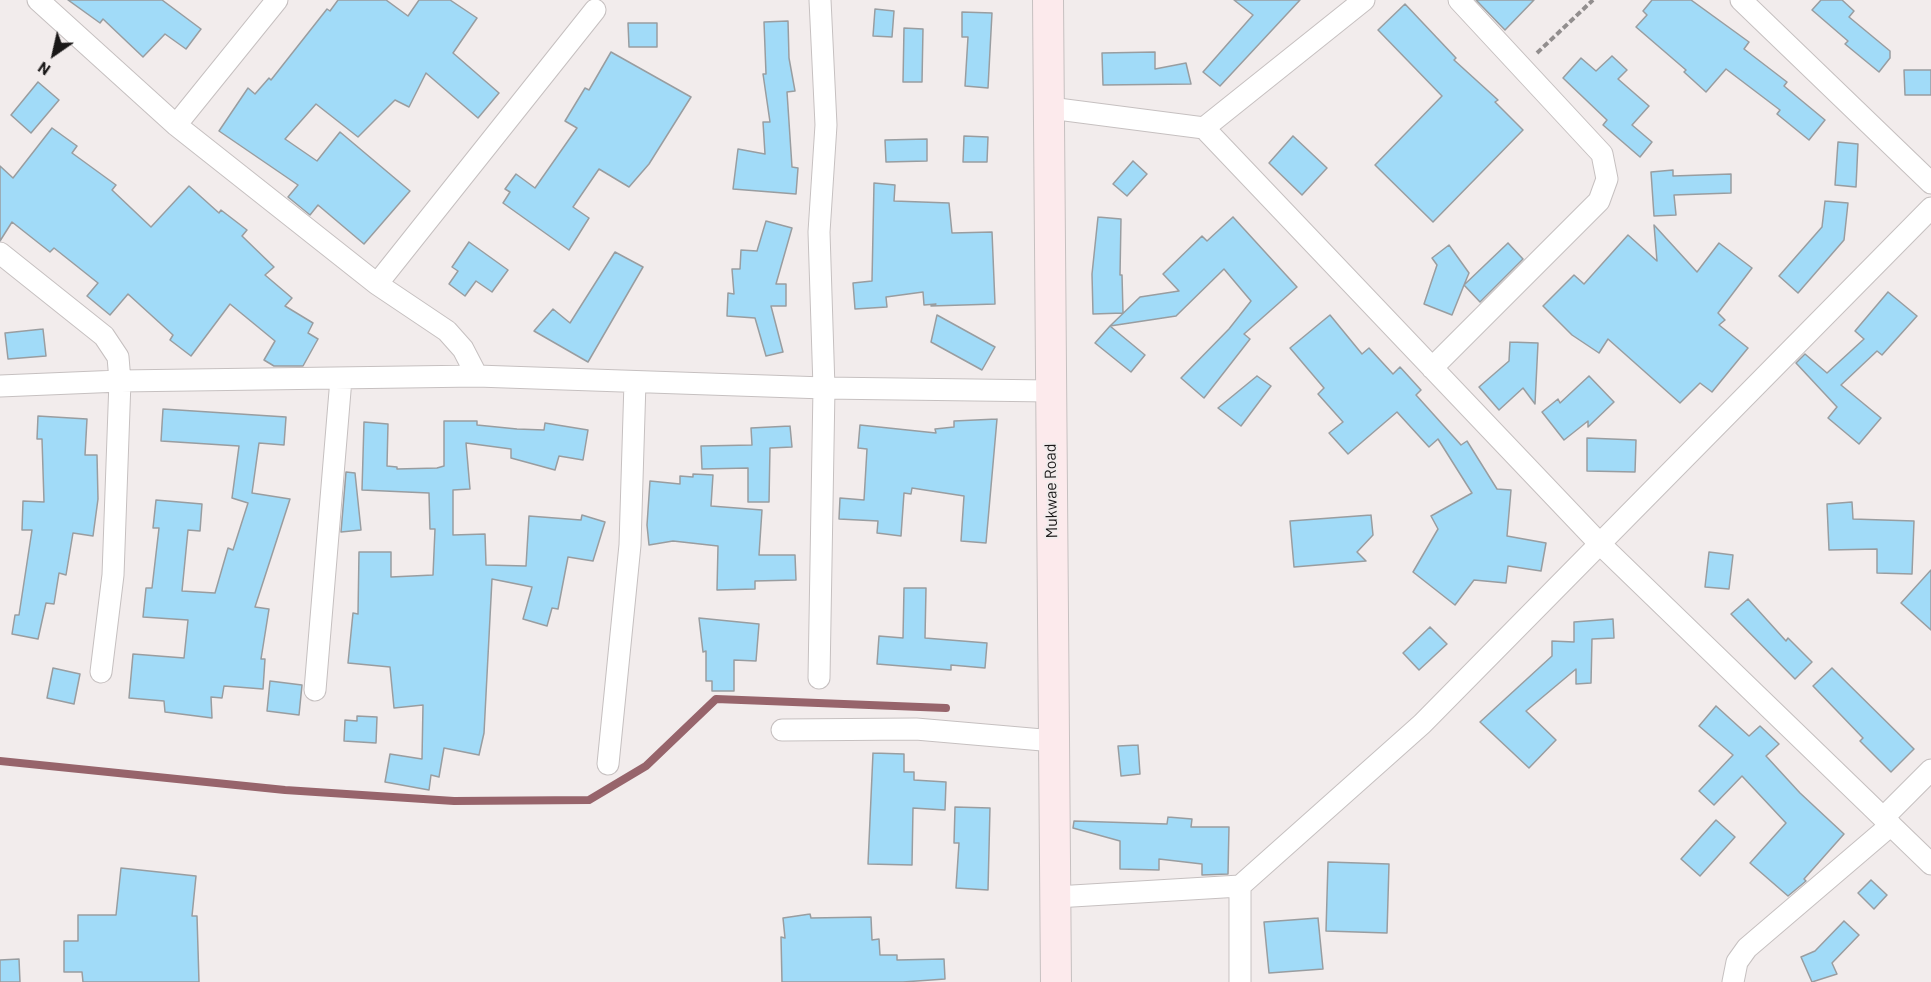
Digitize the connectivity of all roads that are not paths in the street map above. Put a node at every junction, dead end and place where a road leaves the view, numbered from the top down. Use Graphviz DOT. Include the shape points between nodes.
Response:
graph roads {
  1 [pos="38,0"];
  2 [pos="277,0"];
  3 [pos="820,0"];
  4 [pos="1047,0"];
  5 [pos="1364,0"];
  6 [pos="1459,0"];
  7 [pos="1741,0"];
  8 [pos="595,10"];
  9 [pos="1050,108"];
  10 [pos="176,125"];
  11 [pos="1204,128"];
  12 [pos="1931,183"];
  13 [pos="1931,208"];
  14 [pos="0,253"];
  15 [pos="376,284"];
  16 [pos="1432,368"];
  17 [pos="477,376"];
  18 [pos="341,379"];
  19 [pos="120,381"];
  20 [pos="635,382"];
  21 [pos="0,386"];
  22 [pos="824,388"];
  23 [pos="1050,391"];
  24 [pos="0,392"];
  25 [pos="1599,543"];
  26 [pos="101,672"];
  27 [pos="819,678"];
  28 [pos="315,690"];
  29 [pos="782,730"];
  30 [pos="1054,741"];
  31 [pos="608,764"];
  32 [pos="1931,770"];
  33 [pos="1887,821"];
  34 [pos="1931,864"];
  35 [pos="1240,886"];
  36 [pos="1056,897"];
  37 [pos="1056,982"];
  38 [pos="1240,982"];
  39 [pos="1733,982"];
  1 -- 10 [label="street"];
  2 -- 10 [label="street"];
  3 -- 22 [label="street" via="826,125 819,232"];
  4 -- 9 [label="street, Mukwae Road"];
  5 -- 11 [label="street"];
  6 -- 16 [label="street" via="1602,154 1607,179 1599,201"];
  7 -- 12 [label="street"];
  8 -- 15 [label="street"];
  9 -- 11 [label="street"];
  9 -- 23 [label="street, Mukwae Road"];
  10 -- 15 [label="street"];
  11 -- 16 [label="street"];
  13 -- 25 [label="street"];
  14 -- 19 [label="street" via="104,336 118,357"];
  15 -- 17 [label="street" via="447,331 463,349"];
  16 -- 25 [label="street"];
  17 -- 18 [label="street"];
  17 -- 20 [label="street"];
  18 -- 19 [label="street"];
  18 -- 28 [label="street"];
  19 -- 21 [label="street"];
  19 -- 26 [label="street" via="113,575"];
  20 -- 22 [label="street"];
  20 -- 31 [label="street" via="630,545"];
  21 -- 24 [label="street"];
  22 -- 23 [label="street"];
  22 -- 27 [label="street"];
  23 -- 30 [label="street, Mukwae Road"];
  25 -- 33 [label="street"];
  25 -- 35 [label="street" via="1422,723"];
  29 -- 30 [label="street" via="916,729"];
  30 -- 36 [label="street, Mukwae Road"];
  32 -- 33 [label="street"];
  33 -- 34 [label="street"];
  33 -- 39 [label="street" via="1747,948 1737,962"];
  35 -- 36 [label="street"];
  35 -- 38 [label="street"];
  36 -- 37 [label="street, Mukwae Road"];
}
